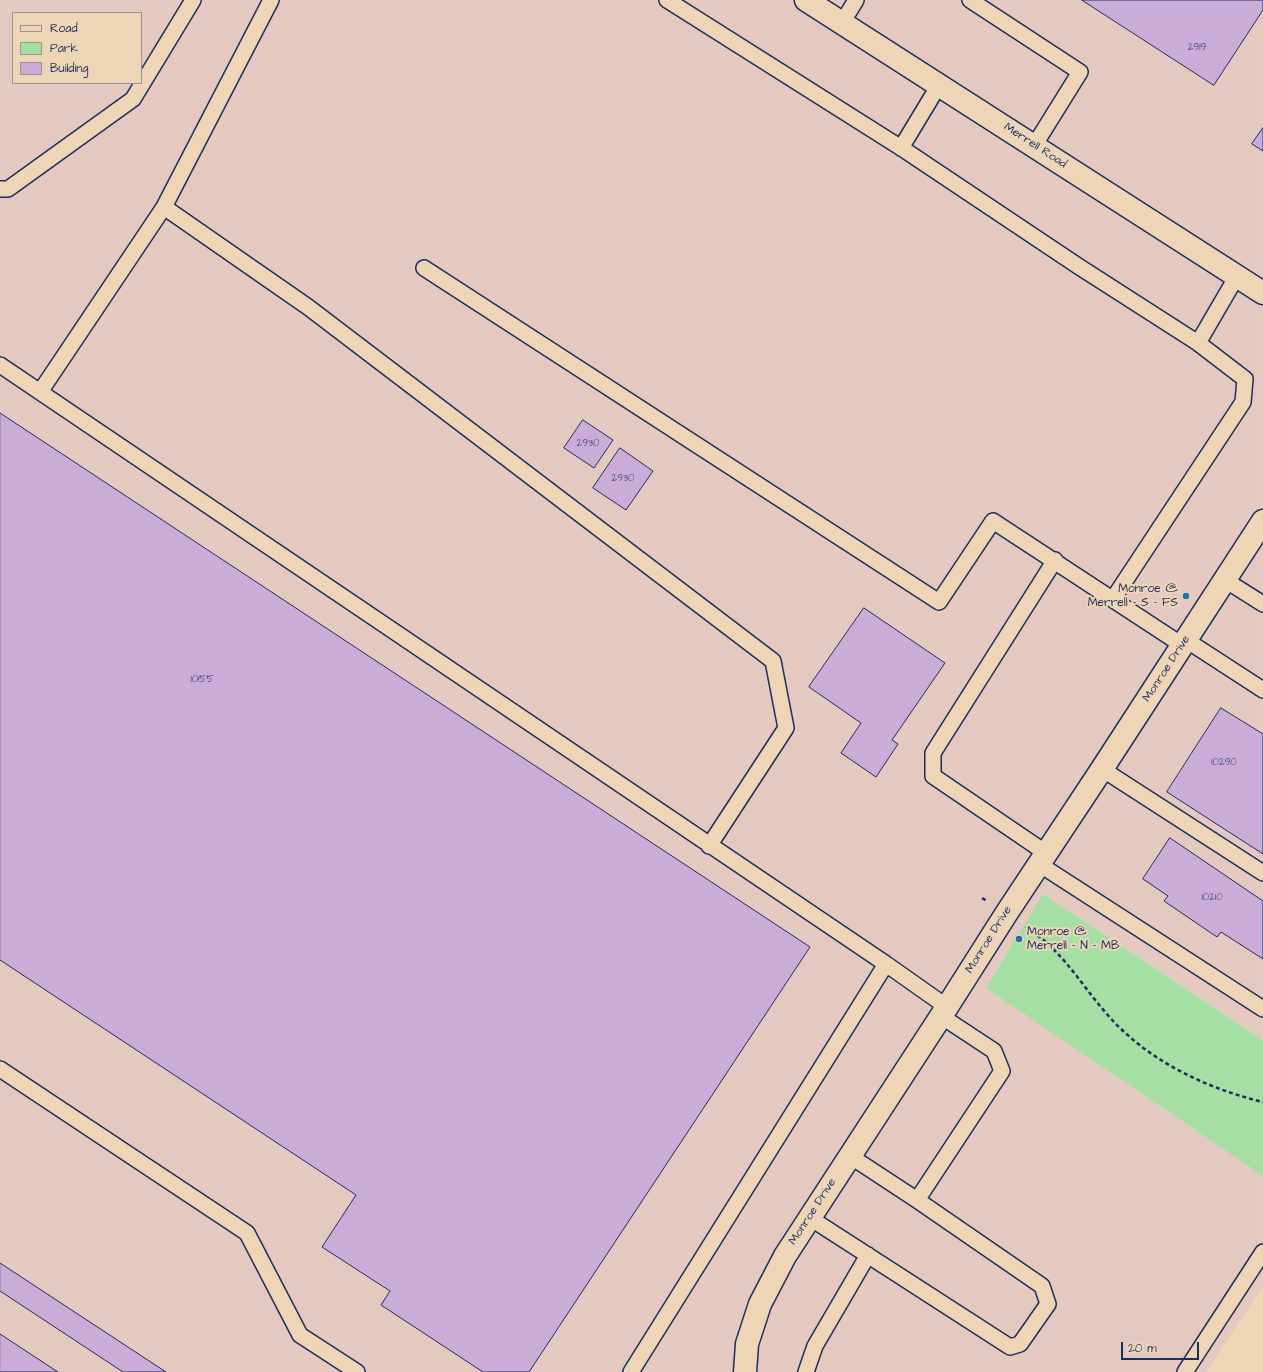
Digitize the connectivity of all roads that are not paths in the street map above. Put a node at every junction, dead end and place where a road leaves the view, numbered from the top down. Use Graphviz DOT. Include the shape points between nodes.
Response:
graph roads {
  1 [pos="193,0"];
  2 [pos="271,0"];
  3 [pos="667,0"];
  4 [pos="806,0"];
  5 [pos="856,0"];
  6 [pos="970,0"];
  7 [pos="842,23"];
  8 [pos="939,85"];
  9 [pos="1034,146"];
  10 [pos="901,148"];
  11 [pos="0,189"];
  12 [pos="164,207"];
  13 [pos="424,268"];
  14 [pos="1237,276"];
  15 [pos="1263,293"];
  16 [pos="1198,343"];
  17 [pos="0,365"];
  18 [pos="40,392"];
  19 [pos="1263,521"];
  20 [pos="1055,560"];
  21 [pos="1225,580"];
  22 [pos="1113,599"];
  23 [pos="1263,604"];
  24 [pos="1184,643"];
  25 [pos="1263,690"];
  26 [pos="1102,769"];
  27 [pos="709,846"];
  28 [pos="1043,859"];
  29 [pos="1263,873"];
  30 [pos="886,964"];
  31 [pos="1263,1010"];
  32 [pos="944,1012"];
  33 [pos="0,1069"];
  34 [pos="850,1156"];
  35 [pos="917,1200"];
  36 [pos="810,1218"];
  37 [pos="1263,1252"];
  38 [pos="868,1255"];
  39 [pos="357,1372"];
  40 [pos="631,1372"];
  41 [pos="745,1372"];
  42 [pos="806,1372"];
  43 [pos="1185,1372"];
  1 -- 11 [label="lane" via="133,99 8,189"];
  2 -- 12 [label="lane"];
  3 -- 10 [label="lane"];
  4 -- 7 [label="street, Merrell Road"];
  5 -- 7 [label="lane"];
  6 -- 9 [label="lane" via="1080,72"];
  7 -- 8 [label="street, Merrell Road"];
  8 -- 9 [label="street, Merrell Road"];
  8 -- 10 [label="lane"];
  9 -- 14 [label="street, Merrell Road"];
  10 -- 16 [label="lane"];
  12 -- 18 [label="lane"];
  12 -- 27 [label="lane" via="308,307 773,661 786,728"];
  13 -- 20 [label="lane" via="939,602 993,521"];
  14 -- 15 [label="street, Merrell Road"];
  14 -- 16 [label="lane"];
  16 -- 22 [label="lane" via="1245,379 1243,402"];
  17 -- 18 [label="lane"];
  18 -- 27 [label="lane"];
  19 -- 21 [label="street, Monroe Drive"];
  20 -- 22 [label="lane"];
  20 -- 28 [label="lane" via="933,753 933,776"];
  21 -- 23 [label="lane"];
  21 -- 24 [label="street, Monroe Drive"];
  22 -- 24 [label="lane"];
  24 -- 25 [label="lane"];
  24 -- 26 [label="street, Monroe Drive"];
  26 -- 28 [label="street, Monroe Drive"];
  26 -- 29 [label="lane"];
  27 -- 30 [label="lane"];
  28 -- 31 [label="lane"];
  28 -- 32 [label="street, Monroe Drive"];
  30 -- 32 [label="lane"];
  30 -- 40 [label="lane"];
  32 -- 34 [label="street, Monroe Drive"];
  32 -- 35 [label="lane" via="994,1051 1002,1071"];
  33 -- 39 [label="lane" via="247,1234 300,1335"];
  34 -- 35 [label="lane"];
  34 -- 36 [label="street, Monroe Drive"];
  35 -- 38 [label="lane" via="1042,1286 1048,1304 1020,1344 1010,1347"];
  36 -- 38 [label="lane"];
  36 -- 41 [label="street, Monroe Drive" via="785,1256 760,1304 747,1344"];
  37 -- 43 [label="lane"];
  38 -- 42 [label="lane" via="815,1346"];
}
